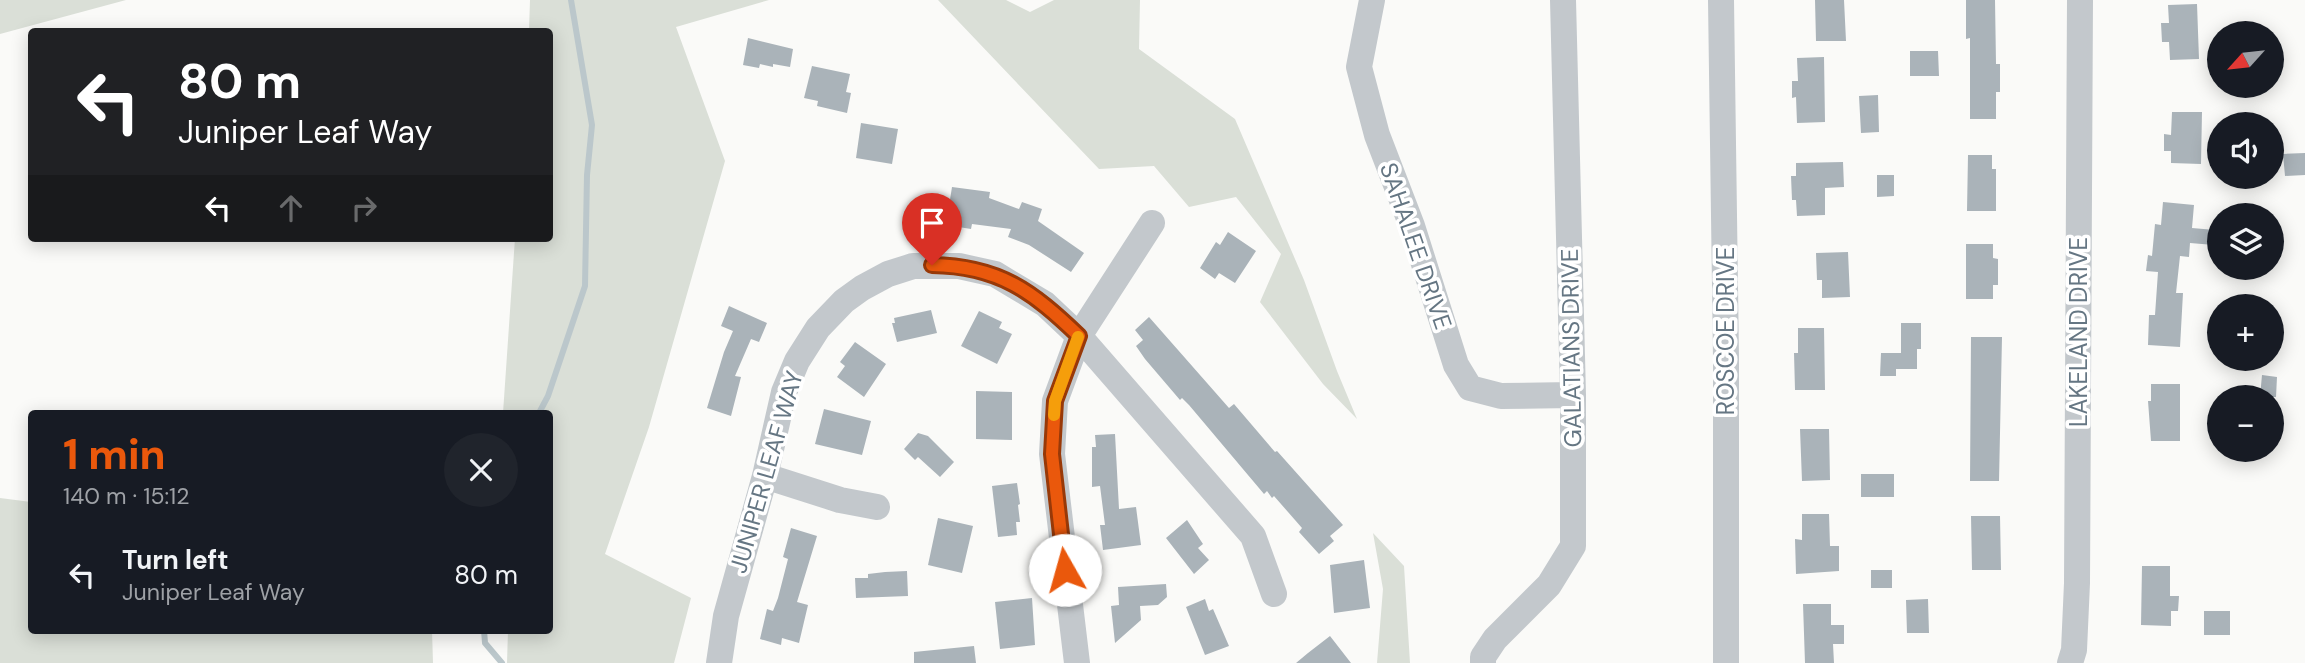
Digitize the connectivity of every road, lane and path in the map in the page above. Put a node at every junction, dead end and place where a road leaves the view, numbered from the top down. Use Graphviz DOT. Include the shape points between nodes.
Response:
graph roads {
  1 [pos="1372,0"];
  2 [pos="1563,0"];
  3 [pos="1721,0"];
  4 [pos="2080,0"];
  5 [pos="1152,223"];
  6 [pos="1079,336"];
  7 [pos="1573,395"];
  8 [pos="765,476"];
  9 [pos="877,507"];
  10 [pos="1274,594"];
  11 [pos="719,663"];
  12 [pos="1077,663"];
  13 [pos="1483,663"];
  14 [pos="1726,663"];
  15 [pos="2070,663"];
  1 -- 7 [label="street, SAHALEE DRIVE" via="1359,67 1377,135 1412,226 1456,365 1471,388 1501,396"];
  2 -- 7 [label="street, GALATIANS DRIVE"];
  3 -- 14 [label="street, ROSCOE DRIVE"];
  4 -- 15 [label="street, LAKELAND DRIVE" via="2077,583"];
  5 -- 6 [label="street"];
  6 -- 8 [label="street, JUNIPER LEAF WAY" via="1045,304 995,274 959,265 932,265 888,274 844,301 818,328 797,361 784,392"];
  6 -- 10 [label="street, JUNIPER LEAF WAY" via="1253,536"];
  6 -- 12 [label="street" via="1055,401 1052,454"];
  7 -- 13 [label="street, GALATIANS DRIVE" via="1573,546 1549,585 1495,639"];
  8 -- 9 [label="street"];
  8 -- 11 [label="street, JUNIPER LEAF WAY" via="726,616"];
}
